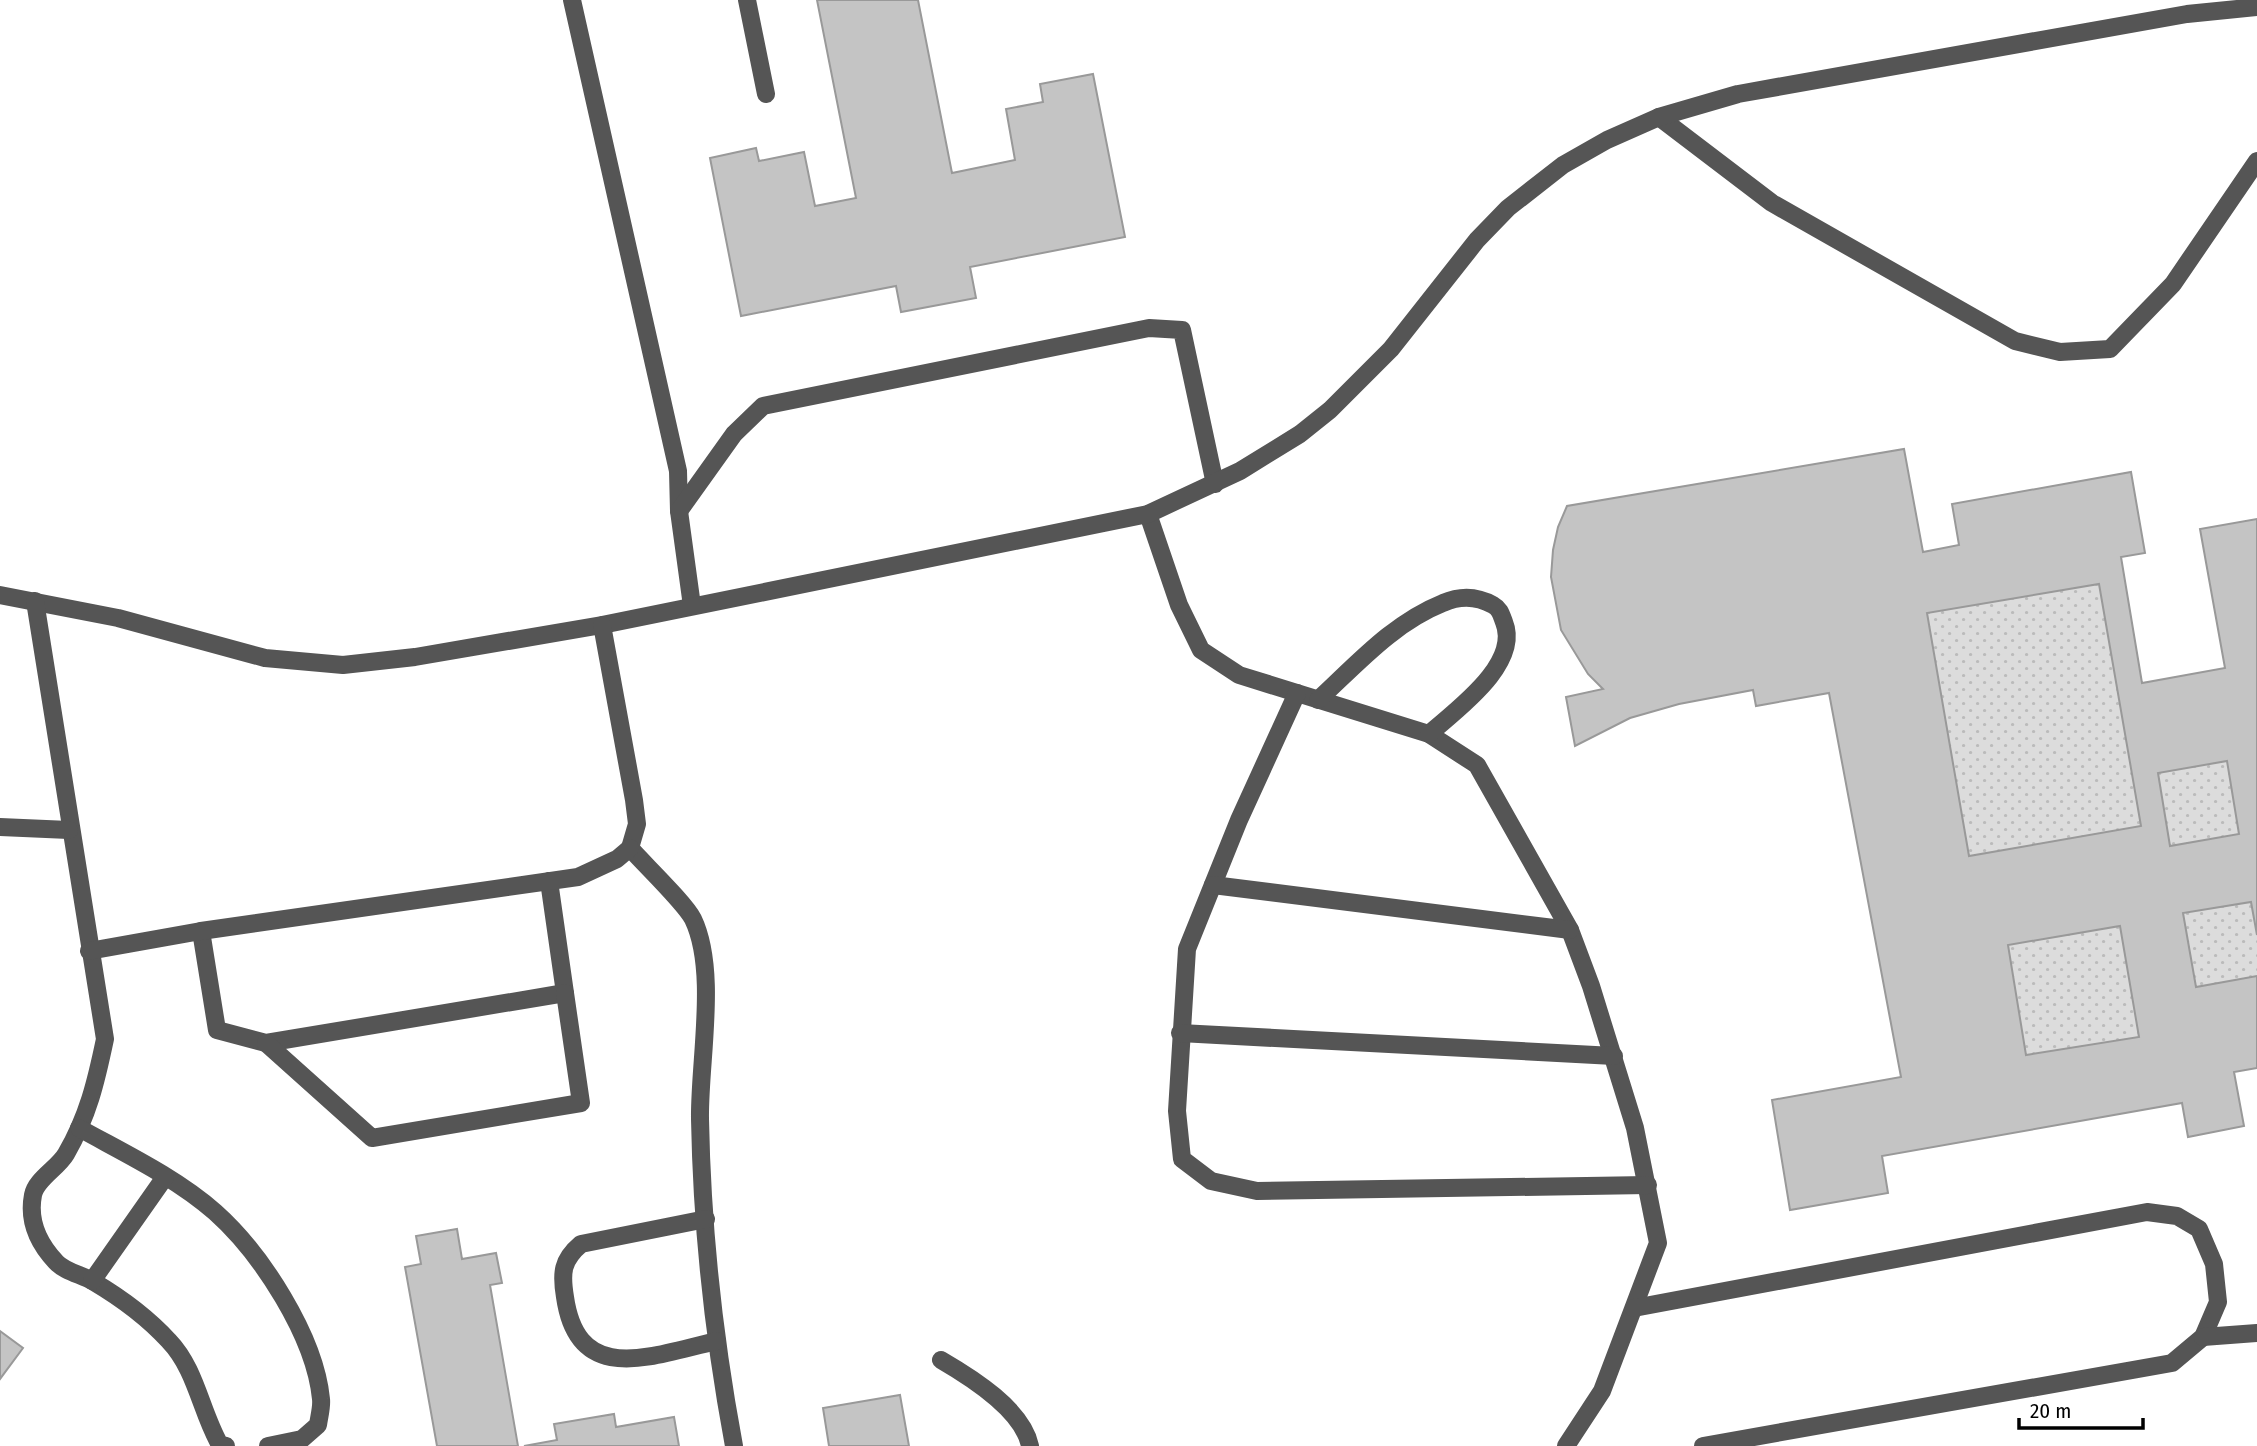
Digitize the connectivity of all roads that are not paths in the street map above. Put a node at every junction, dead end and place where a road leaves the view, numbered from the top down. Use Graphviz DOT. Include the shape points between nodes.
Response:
graph roads {
  1 [pos="572,0"];
  2 [pos="747,0"];
  3 [pos="2257,7"];
  4 [pos="766,94"];
  5 [pos="1659,117"];
  6 [pos="2257,162"];
  7 [pos="1214,484"];
  8 [pos="679,510"];
  9 [pos="1147,514"];
  10 [pos="0,595"];
  11 [pos="35,601"];
  12 [pos="692,606"];
  13 [pos="601,625"];
  14 [pos="1297,693"];
  15 [pos="1318,700"];
  16 [pos="1429,734"];
  17 [pos="0,827"];
  18 [pos="69,830"];
  19 [pos="630,848"];
  20 [pos="549,881"];
  21 [pos="1213,885"];
  22 [pos="1570,930"];
  23 [pos="201,931"];
  24 [pos="89,951"];
  25 [pos="565,993"];
  26 [pos="1180,1033"];
  27 [pos="267,1043"];
  28 [pos="1614,1056"];
  29 [pos="79,1128"];
  30 [pos="165,1177"];
  31 [pos="1648,1185"];
  32 [pos="706,1219"];
  33 [pos="92,1281"];
  34 [pos="1634,1308"];
  35 [pos="2257,1333"];
  36 [pos="2203,1337"];
  37 [pos="717,1341"];
  38 [pos="942,1360"];
  39 [pos="226,1446"];
  40 [pos="268,1446"];
  41 [pos="734,1446"];
  42 [pos="1030,1446"];
  43 [pos="1566,1446"];
  44 [pos="1703,1446"];
  1 -- 8 [label="street" via="677,471"];
  2 -- 4 [label="street"];
  3 -- 5 [label="street" via="2187,14 1738,94"];
  5 -- 6 [label="street" via="1772,203 2015,341 2060,352 2110,349 2173,284"];
  5 -- 7 [label="street" via="1607,140 1532,187 1477,240 1391,349 1330,410 1291,440"];
  7 -- 8 [label="street" via="1182,330 1149,328 764,406 734,434"];
  7 -- 9 [label="street"];
  8 -- 12 [label="street"];
  9 -- 12 [label="street"];
  9 -- 14 [label="street" via="1201,650 1239,675"];
  10 -- 11 [label="street"];
  11 -- 13 [label="street" via="265,658 303,663 415,657"];
  11 -- 18 [label="street"];
  12 -- 13 [label="street"];
  13 -- 19 [label="street" via="634,800 637,824"];
  14 -- 15 [label="street"];
  14 -- 21 [label="street"];
  15 -- 16 [label="street"];
  15 -- 16 [label="street" via="1404,622 1446,601 1477,596 1499,608 1508,631 1505,650 1483,686"];
  16 -- 22 [label="street" via="1477,765"];
  17 -- 18 [label="street"];
  18 -- 24 [label="street"];
  19 -- 20 [label="street" via="601,868"];
  19 -- 32 [label="street" via="693,919 705,966 700,1117"];
  20 -- 23 [label="street"];
  20 -- 25 [label="street"];
  21 -- 22 [label="street"];
  21 -- 26 [label="street" via="1187,949"];
  22 -- 28 [label="street"];
  23 -- 24 [label="street"];
  23 -- 27 [label="street" via="217,1030"];
  24 -- 29 [label="street" via="105,1039 93,1100"];
  25 -- 27 [label="street"];
  25 -- 27 [label="street" via="581,1103 385,1136 372,1138"];
  26 -- 28 [label="street"];
  26 -- 31 [label="street" via="1177,1111 1182,1159 1211,1181 1257,1191"];
  28 -- 31 [label="street"];
  29 -- 30 [label="street"];
  29 -- 33 [label="street" via="65,1156 34,1191 31,1209 35,1232 58,1264"];
  30 -- 33 [label="street"];
  30 -- 40 [label="street" via="215,1212 257,1259 289,1307 314,1367 321,1400 318,1426 302,1439"];
  31 -- 34 [label="street" via="1658,1243"];
  32 -- 37 [label="street"];
  32 -- 37 [label="street" via="581,1244 568,1255 562,1271 571,1328 583,1345 596,1353 622,1359"];
  33 -- 39 [label="street" via="130,1305 171,1342 199,1390 209,1426 220,1445"];
  34 -- 36 [label="street" via="2147,1212 2177,1216 2199,1228 2214,1264 2218,1302"];
  34 -- 43 [label="street" via="1602,1391"];
  35 -- 36 [label="street"];
  36 -- 44 [label="street" via="2172,1363"];
  37 -- 41 [label="street"];
  38 -- 42 [label="street" via="982,1384 1027,1433"];
}
